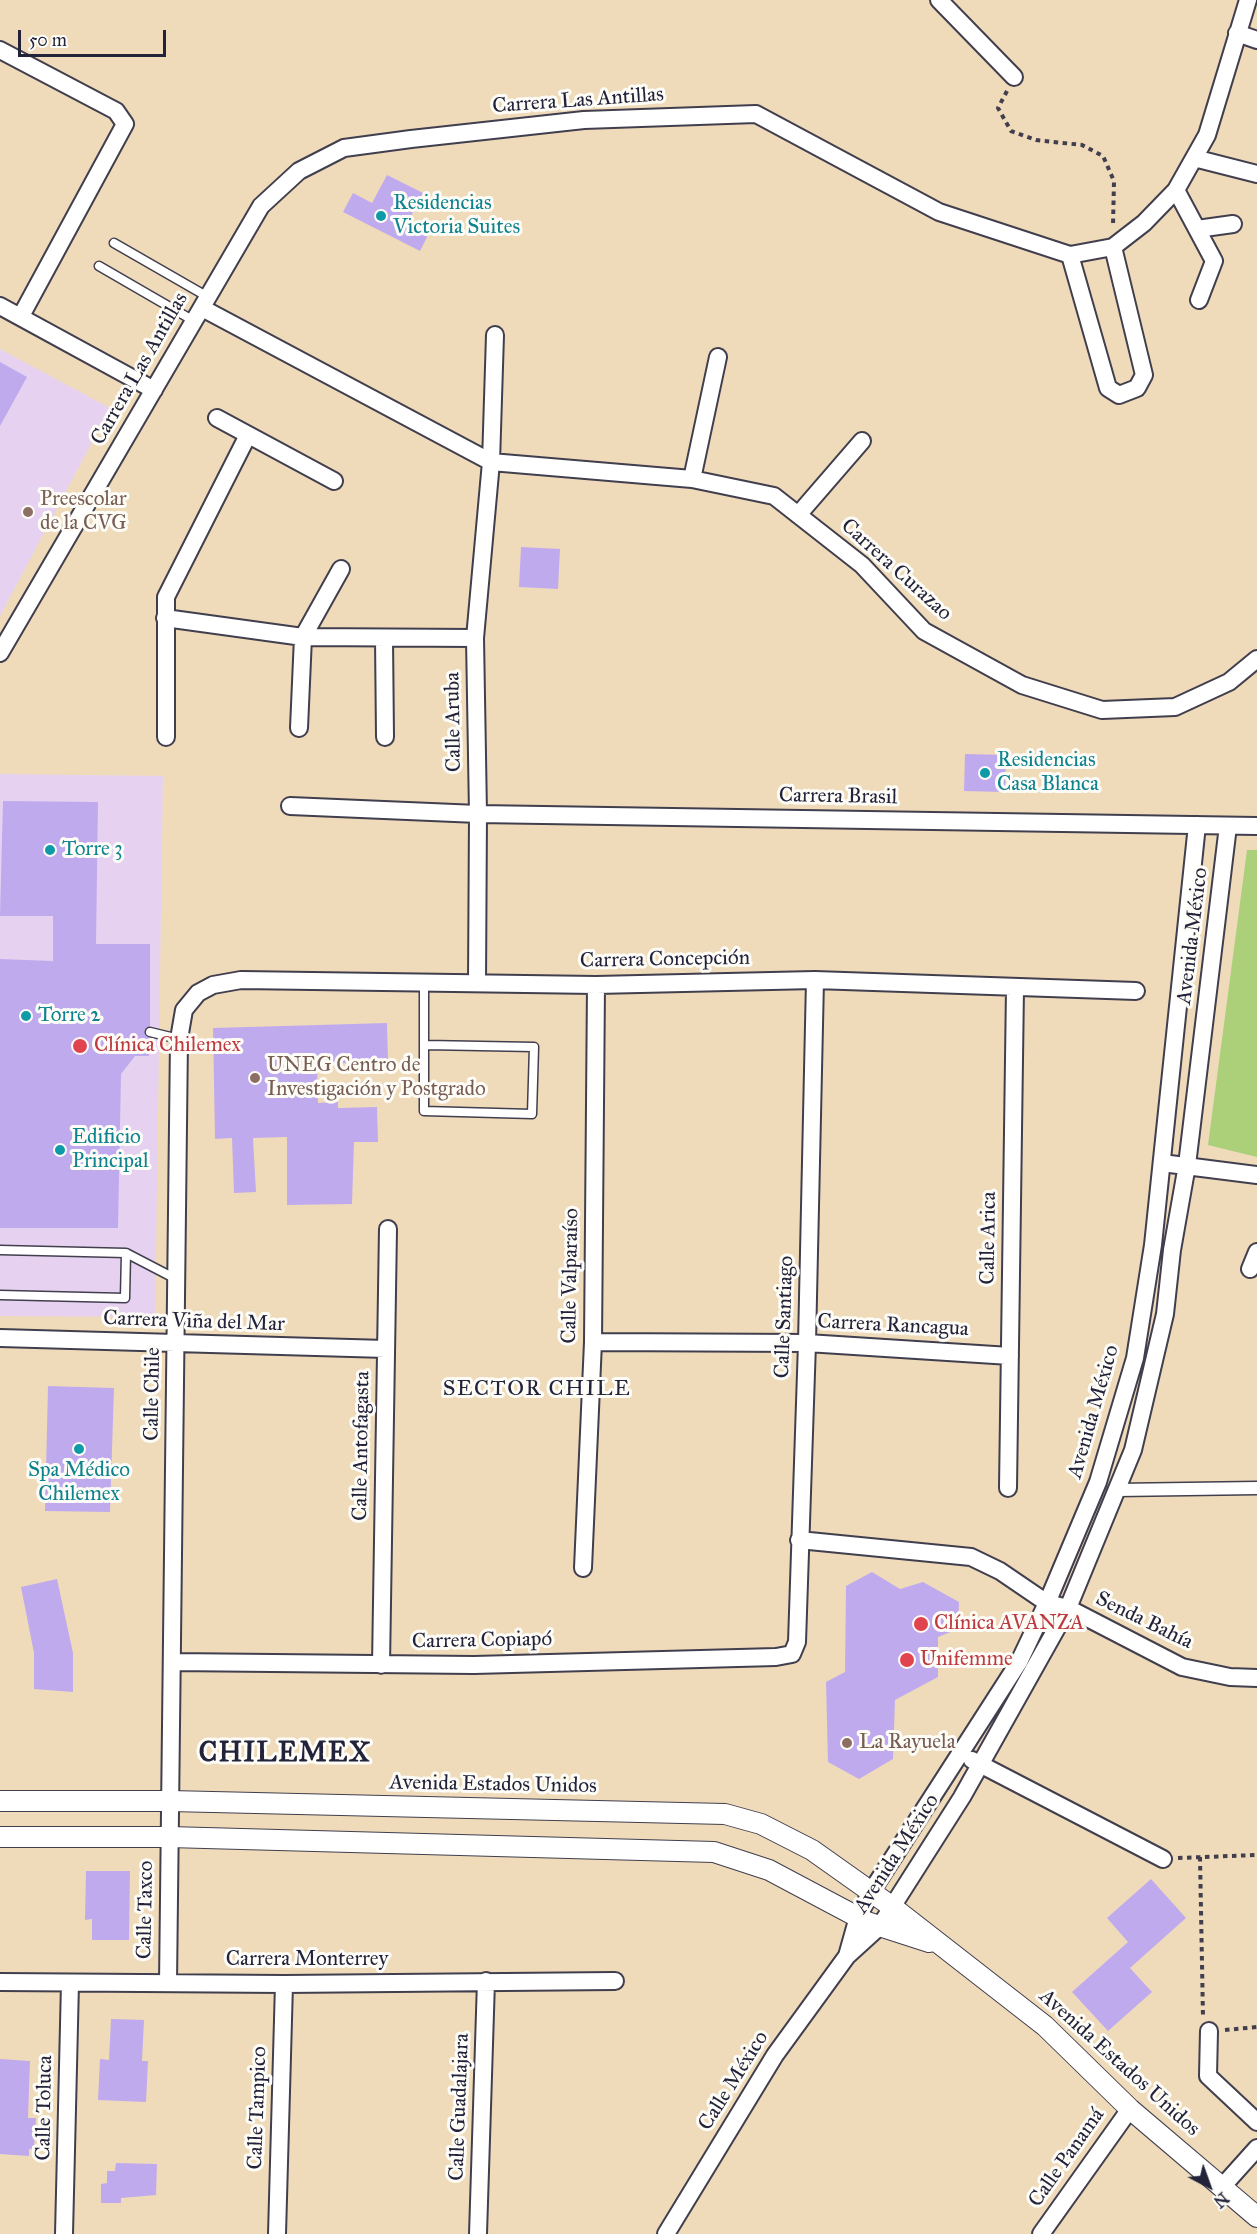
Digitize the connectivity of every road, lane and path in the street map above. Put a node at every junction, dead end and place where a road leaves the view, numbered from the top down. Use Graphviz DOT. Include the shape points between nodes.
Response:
graph roads {
  1 [pos="939,0"];
  2 [pos="1248,0"];
  3 [pos="1237,33"];
  4 [pos="1257,40"];
  5 [pos="0,50"];
  6 [pos="1014,77"];
  7 [pos="1194,158"];
  8 [pos="1257,174"];
  9 [pos="1176,190"];
  10 [pos="1233,224"];
  11 [pos="1197,229"];
  12 [pos="114,243"];
  13 [pos="1113,247"];
  14 [pos="1070,255"];
  15 [pos="99,266"];
  16 [pos="1199,300"];
  17 [pos="0,306"];
  18 [pos="202,309"];
  19 [pos="21,316"];
  20 [pos="495,335"];
  21 [pos="718,357"];
  22 [pos="154,390"];
  23 [pos="217,418"];
  24 [pos="248,435"];
  25 [pos="862,441"];
  26 [pos="491,462"];
  27 [pos="692,479"];
  28 [pos="334,481"];
  29 [pos="798,515"];
  30 [pos="341,569"];
  31 [pos="165,618"];
  32 [pos="303,638"];
  33 [pos="384,638"];
  34 [pos="475,638"];
  35 [pos="0,653"];
  36 [pos="1257,658"];
  37 [pos="300,728"];
  38 [pos="166,737"];
  39 [pos="385,737"];
  40 [pos="290,806"];
  41 [pos="478,814"];
  42 [pos="1197,825"];
  43 [pos="1228,826"];
  44 [pos="1257,826"];
  45 [pos="815,980"];
  46 [pos="424,982"];
  47 [pos="477,983"];
  48 [pos="596,985"];
  49 [pos="1015,988"];
  50 [pos="1136,991"];
  51 [pos="198,993"];
  52 [pos="150,1032"];
  53 [pos="179,1038"];
  54 [pos="426,1045"];
  55 [pos="1162,1163"];
  56 [pos="1187,1165"];
  57 [pos="1257,1175"];
  58 [pos="388,1229"];
  59 [pos="0,1250"];
  60 [pos="1257,1252"];
  61 [pos="126,1253"];
  62 [pos="1250,1269"];
  63 [pos="176,1280"];
  64 [pos="0,1295"];
  65 [pos="0,1338"];
  66 [pos="593,1342"];
  67 [pos="807,1343"];
  68 [pos="176,1344"];
  69 [pos="386,1349"];
  70 [pos="1010,1356"];
  71 [pos="1008,1488"];
  72 [pos="1257,1488"];
  73 [pos="1117,1490"];
  74 [pos="799,1540"];
  75 [pos="583,1568"];
  76 [pos="1047,1603"];
  77 [pos="1068,1608"];
  78 [pos="792,1654"];
  79 [pos="172,1662"];
  80 [pos="381,1665"];
  81 [pos="1257,1678"];
  82 [pos="960,1754"];
  83 [pos="981,1764"];
  84 [pos="170,1801"];
  85 [pos="0,1802"];
  86 [pos="0,1837"];
  87 [pos="169,1837"];
  88 [pos="1257,1855"];
  89 [pos="1200,1857"];
  90 [pos="1163,1859"];
  91 [pos="871,1892"];
  92 [pos="891,1906"];
  93 [pos="858,1917"];
  94 [pos="880,1926"];
  95 [pos="945,1947"];
  96 [pos="847,1956"];
  97 [pos="486,1981"];
  98 [pos="615,1981"];
  99 [pos="0,1982"];
  100 [pos="70,1983"];
  101 [pos="168,1983"];
  102 [pos="284,1984"];
  103 [pos="1257,2027"];
  104 [pos="1209,2031"];
  105 [pos="1130,2109"];
  106 [pos="1257,2122"];
  107 [pos="1257,2148"];
  108 [pos="1222,2187"];
  109 [pos="1257,2217"];
  110 [pos="64,2234"];
  111 [pos="277,2234"];
  112 [pos="478,2234"];
  113 [pos="666,2234"];
  114 [pos="1041,2234"];
  1 -- 6 [label="street"];
  2 -- 3 [label="street, Carrera Las Antillas"];
  3 -- 4 [label="street"];
  3 -- 7 [label="street, Carrera Las Antillas" via="1207,135"];
  5 -- 19 [label="street" via="116,111 125,124"];
  6 -- 13 [label="path" via="998,108 1011,131 1036,140 1082,145 1103,156 1114,181"];
  7 -- 8 [label="street"];
  7 -- 9 [label="street, Carrera Las Antillas"];
  9 -- 11 [label="street"];
  9 -- 13 [label="street, Carrera Las Antillas" via="1144,223"];
  10 -- 11 [label="street"];
  11 -- 16 [label="street" via="1214,261"];
  12 -- 18 [label="lane"];
  13 -- 14 [label="street, Carrera Las Antillas"];
  13 -- 14 [label="street" via="1144,375 1137,388 1119,394 1108,388"];
  14 -- 18 [label="street, Carrera Las Antillas" via="939,212 756,114 584,120 344,148 299,171 261,206"];
  15 -- 18 [label="lane"];
  17 -- 19 [label="street"];
  18 -- 22 [label="street, Carrera Las Antillas"];
  18 -- 26 [label="street"];
  19 -- 22 [label="street"];
  20 -- 26 [label="street, Calle Aruba"];
  21 -- 27 [label="street"];
  22 -- 35 [label="street, Carrera Las Antillas"];
  23 -- 24 [label="street"];
  24 -- 28 [label="street"];
  24 -- 31 [label="street" via="166,597"];
  25 -- 29 [label="street"];
  26 -- 27 [label="street, Carrera Curazao"];
  26 -- 34 [label="street, Calle Aruba"];
  27 -- 29 [label="street, Carrera Curazao" via="774,496"];
  29 -- 36 [label="street, Carrera Curazao" via="862,565 924,631 1022,685 1102,710 1176,707 1229,682"];
  30 -- 32 [label="street"];
  31 -- 32 [label="street"];
  31 -- 38 [label="street"];
  32 -- 33 [label="street"];
  32 -- 37 [label="street"];
  33 -- 34 [label="street"];
  33 -- 39 [label="street"];
  34 -- 41 [label="street, Calle Aruba"];
  40 -- 41 [label="street, Carrera Brasil"];
  41 -- 42 [label="street, Carrera Brasil"];
  41 -- 47 [label="street, Calle Aruba"];
  42 -- 43 [label="street, Carrera Brasil"];
  42 -- 55 [label="street, Avenida México"];
  43 -- 44 [label="street, Carrera Brasil"];
  43 -- 56 [label="street, Avenida México"];
  45 -- 48 [label="street, Carrera Concepción"];
  45 -- 49 [label="street, Carrera Concepción"];
  45 -- 67 [label="street, Calle Santiago"];
  46 -- 47 [label="street, Carrera Concepción"];
  46 -- 51 [label="street, Carrera Concepción" via="241,980 213,985"];
  46 -- 54 [label="lane"];
  47 -- 48 [label="street, Carrera Concepción"];
  48 -- 66 [label="street, Calle Valparaíso"];
  49 -- 50 [label="street, Carrera Concepción"];
  49 -- 70 [label="street, Calle Arica"];
  51 -- 53 [label="street, Calle Chile" via="184,1010"];
  52 -- 53 [label="lane"];
  53 -- 63 [label="street, Calle Chile"];
  54 -- 54 [label="lane" via="534,1047 532,1114 424,1111"];
  55 -- 56 [label="street"];
  55 -- 76 [label="street, Avenida México" via="1135,1358 1098,1482"];
  56 -- 57 [label="street"];
  56 -- 73 [label="street, Avenida México" via="1165,1314 1133,1450"];
  58 -- 69 [label="street, Calle Antofagasta"];
  59 -- 61 [label="lane"];
  60 -- 62 [label="street"];
  61 -- 63 [label="lane"];
  61 -- 64 [label="lane" via="125,1298"];
  63 -- 68 [label="street, Calle Chile"];
  65 -- 68 [label="street, Carrera Viña del Mar"];
  66 -- 67 [label="street, Carrera Rancagua"];
  66 -- 75 [label="street, Calle Valparaíso"];
  67 -- 70 [label="street, Carrera Rancagua"];
  67 -- 74 [label="street, Calle Santiago"];
  68 -- 69 [label="street, Carrera Viña del Mar"];
  68 -- 79 [label="street, Calle Chile"];
  69 -- 80 [label="street, Calle Antofagasta"];
  70 -- 71 [label="street, Calle Arica"];
  72 -- 73 [label="street"];
  73 -- 77 [label="street, Avenida México"];
  74 -- 76 [label="street" via="970,1557 1000,1570"];
  74 -- 78 [label="street, Calle Santiago" via="797,1642"];
  76 -- 77 [label="street, Senda Bahía"];
  76 -- 82 [label="street, Avenida México" via="1018,1662"];
  77 -- 81 [label="street, Senda Bahía" via="1182,1667"];
  77 -- 83 [label="street, Avenida México"];
  78 -- 80 [label="street, Carrera Copiapó"];
  79 -- 80 [label="street, Carrera Copiapó"];
  79 -- 84 [label="street, Calle Chile"];
  82 -- 83 [label="street"];
  82 -- 91 [label="street, Avenida México"];
  83 -- 90 [label="street"];
  83 -- 92 [label="street, Avenida México"];
  84 -- 85 [label="street, Avenida Estados Unidos"];
  84 -- 87 [label="street, Calle Taxco"];
  84 -- 91 [label="street, Avenida Estados Unidos" via="725,1814 761,1824 812,1850"];
  86 -- 87 [label="street, Avenida Estados Unidos"];
  87 -- 93 [label="street, Avenida Estados Unidos" via="714,1852 769,1870"];
  87 -- 101 [label="street, Calle Taxco"];
  88 -- 89 [label="path"];
  89 -- 90 [label="path"];
  89 -- 104 [label="path" via="1202,2015"];
  91 -- 92 [label="street, Avenida Estados Unidos"];
  91 -- 93 [label="street, Avenida México"];
  92 -- 94 [label="street, Avenida México"];
  92 -- 95 [label="street, Avenida Estados Unidos"];
  93 -- 94 [label="street, Avenida Estados Unidos"];
  93 -- 96 [label="street, Avenida México"];
  94 -- 95 [label="street, Avenida Estados Unidos"];
  94 -- 96 [label="street, Avenida México"];
  95 -- 105 [label="street, Avenida Estados Unidos" via="1046,2026"];
  96 -- 113 [label="street, Calle México" via="775,2055"];
  97 -- 98 [label="street, Carrera Monterrey"];
  97 -- 102 [label="street, Carrera Monterrey"];
  97 -- 112 [label="street, Calle Guadalajara"];
  99 -- 100 [label="street, Carrera Monterrey"];
  100 -- 101 [label="street, Carrera Monterrey"];
  100 -- 110 [label="street, Calle Toluca"];
  101 -- 102 [label="street, Carrera Monterrey"];
  102 -- 111 [label="street, Calle Tampico"];
  103 -- 104 [label="path"];
  104 -- 106 [label="street" via="1208,2076"];
  105 -- 108 [label="street, Avenida Estados Unidos"];
  105 -- 114 [label="street, Calle Panamá"];
  107 -- 108 [label="street"];
  108 -- 109 [label="street, Avenida Estados Unidos"];
}
